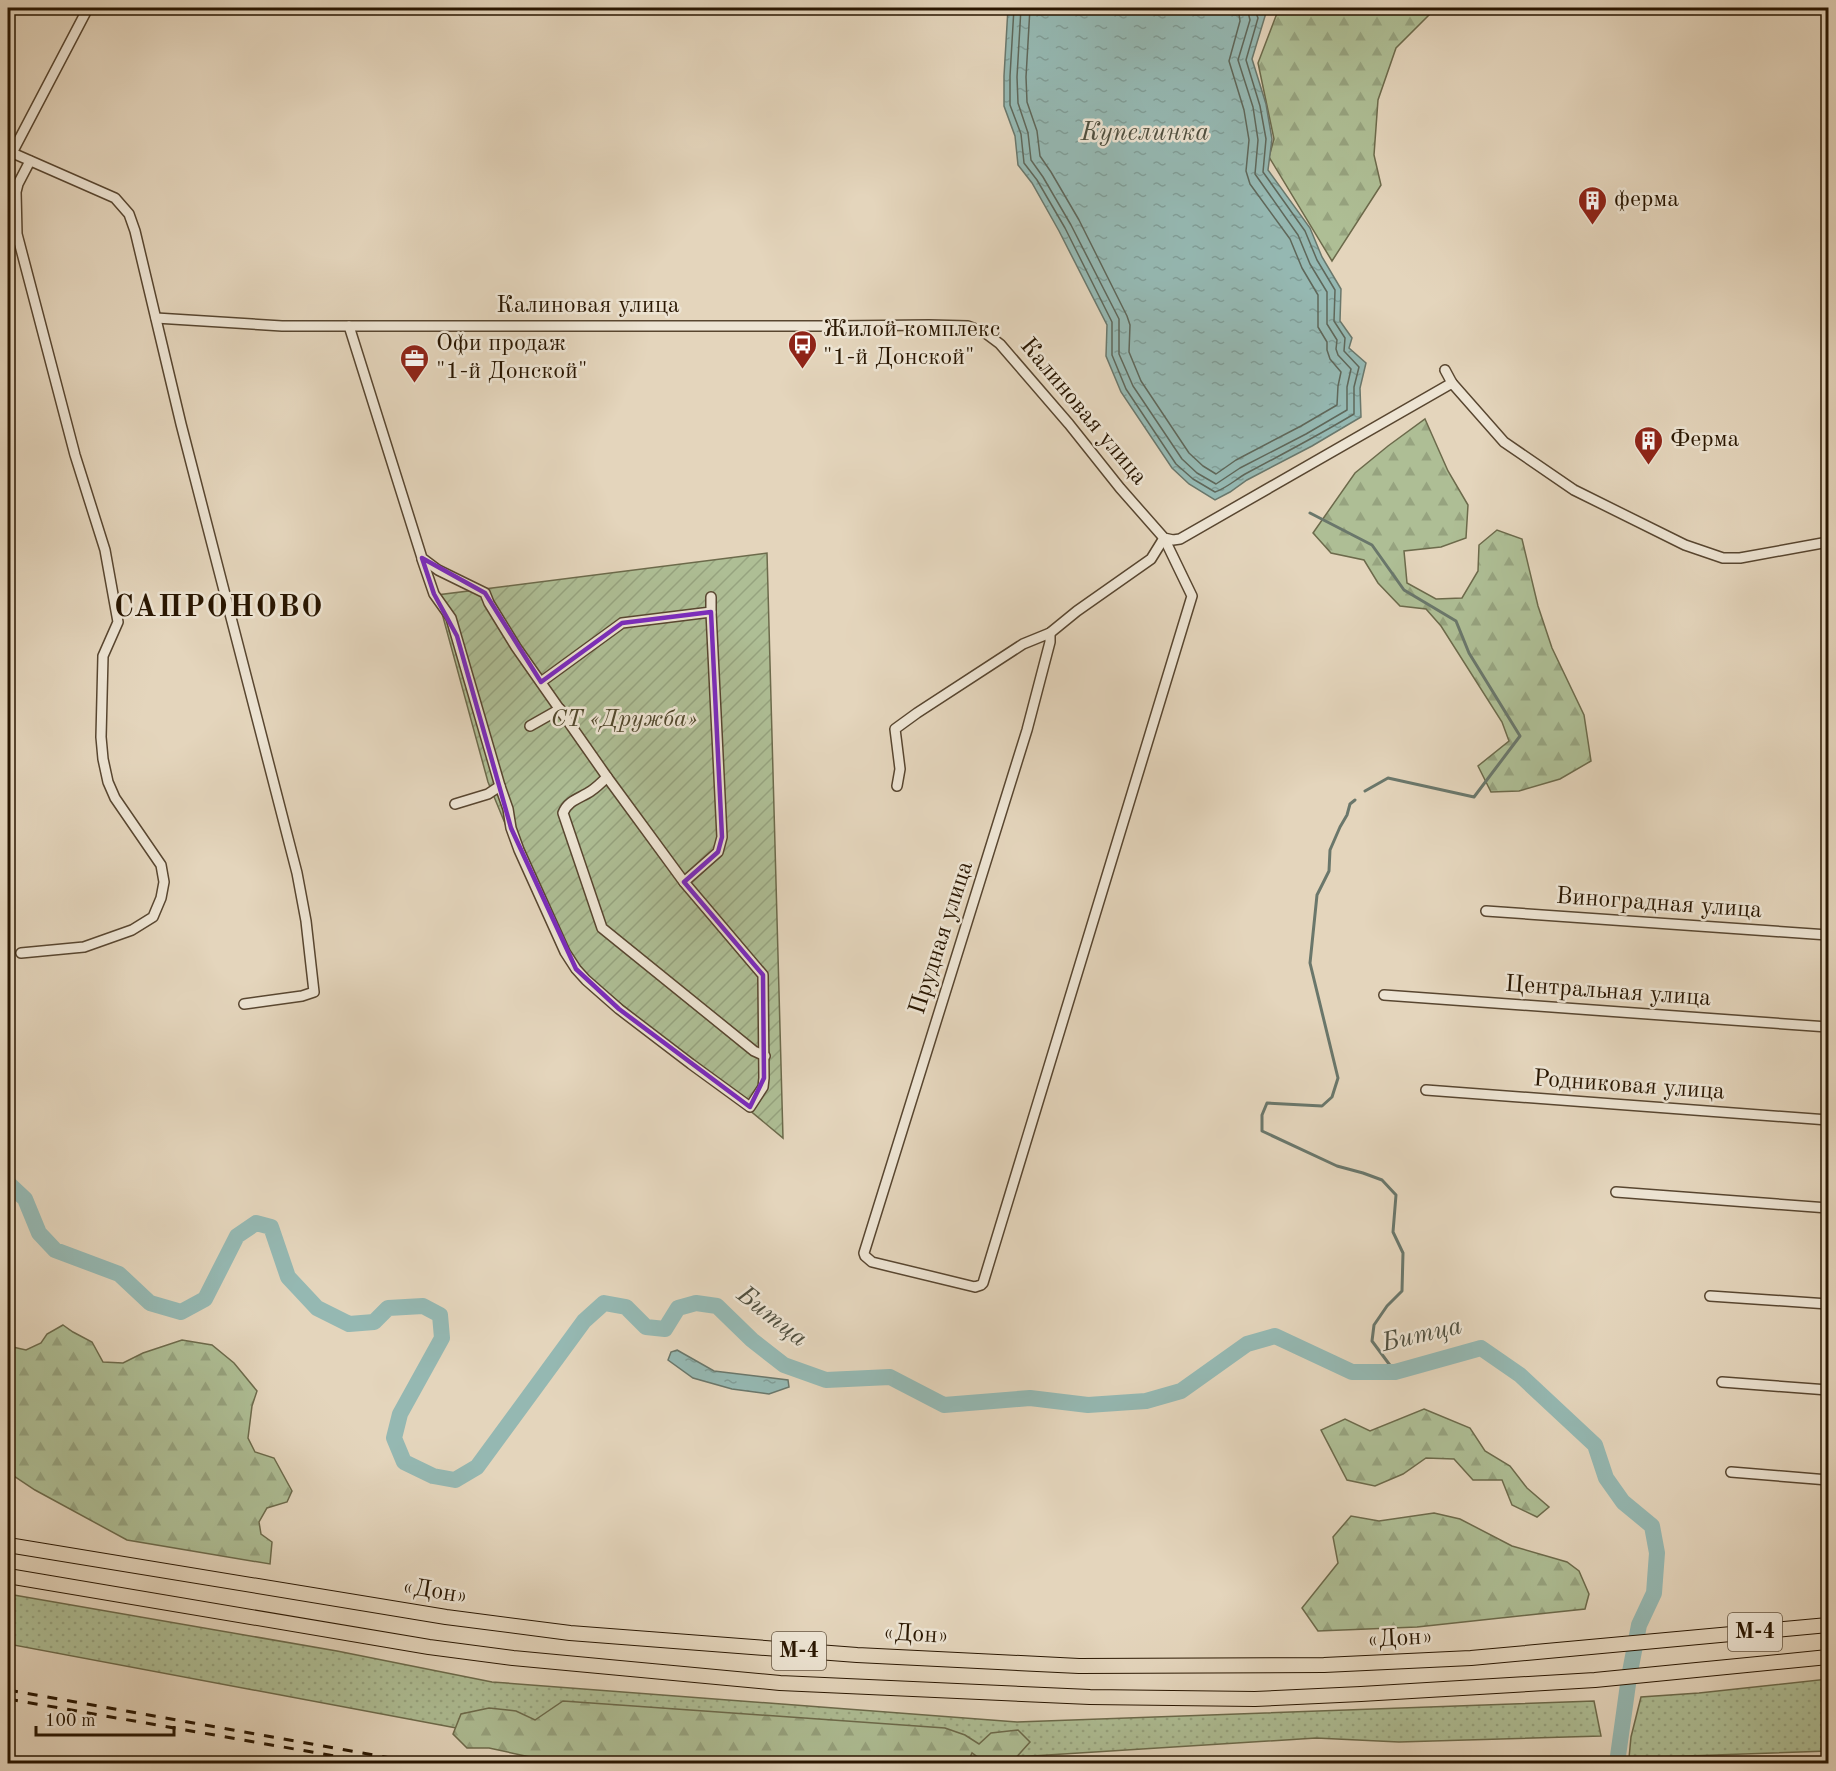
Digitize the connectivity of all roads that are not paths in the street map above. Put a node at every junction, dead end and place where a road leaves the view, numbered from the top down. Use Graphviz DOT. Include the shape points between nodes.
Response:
graph roads {
  1 [pos="88,8"];
  2 [pos="10,152"];
  3 [pos="30,160"];
  4 [pos="156,318"];
  5 [pos="349,326"];
  6 [pos="1445,370"];
  7 [pos="1452,383"];
  8 [pos="1164,538"];
  9 [pos="1828,542"];
  10 [pos="422,558"];
  11 [pos="711,597"];
  12 [pos="711,612"];
  13 [pos="1050,633"];
  14 [pos="541,682"];
  15 [pos="560,709"];
  16 [pos="530,726"];
  17 [pos="607,777"];
  18 [pos="500,786"];
  19 [pos="897,786"];
  20 [pos="455,804"];
  21 [pos="684,882"];
  22 [pos="1486,911"];
  23 [pos="1828,935"];
  24 [pos="21,953"];
  25 [pos="1384,995"];
  26 [pos="244,1004"];
  27 [pos="1828,1027"];
  28 [pos="765,1056"];
  29 [pos="1426,1090"];
  30 [pos="1828,1120"];
  31 [pos="1616,1192"];
  32 [pos="1828,1208"];
  33 [pos="864,1253"];
  34 [pos="1710,1296"];
  35 [pos="1828,1304"];
  36 [pos="1722,1382"];
  37 [pos="1828,1390"];
  38 [pos="1731,1472"];
  39 [pos="1828,1480"];
  40 [pos="8,1545"];
  41 [pos="8,1576"];
  42 [pos="1828,1625"];
  43 [pos="1828,1657"];
  1 -- 2 [label="street"];
  2 -- 3 [label="street"];
  3 -- 4 [label="street" via="107,193 123,205 135,231"];
  3 -- 24 [label="street" via="16,192 17,234 75,455 105,550 118,622 103,656 103,759 115,798 160,865 164,882 153,917 132,930 84,947"];
  4 -- 5 [label="street, Калиновая улица"];
  4 -- 26 [label="street" via="306,921 314,992"];
  5 -- 8 [label="street, Калиновая улица" via="968,326 1000,344"];
  5 -- 10 [label="street"];
  6 -- 7 [label="street"];
  7 -- 8 [label="street" via="1180,538"];
  7 -- 9 [label="street" via="1504,442 1521,454 1574,490 1685,545 1723,558 1740,558"];
  8 -- 13 [label="street" via="1151,559"];
  8 -- 33 [label="street, Калиновая улица" via="1192,596 983,1282 975,1287 872,1262"];
  10 -- 14 [label="street" via="485,592"];
  10 -- 18 [label="street" via="434,594 451,618"];
  11 -- 12 [label="street"];
  12 -- 14 [label="street" via="622,623"];
  12 -- 21 [label="street" via="722,837 718,852"];
  13 -- 19 [label="street" via="1023,644 896,729 900,769"];
  13 -- 33 [label="street, Прудная улица" via="1027,730"];
  14 -- 15 [label="street"];
  15 -- 16 [label="street"];
  15 -- 17 [label="street"];
  17 -- 21 [label="street"];
  17 -- 28 [label="street" via="575,799 563,813 602,928"];
  18 -- 20 [label="street"];
  18 -- 28 [label="street" via="511,828 531,877 565,952 586,980 750,1107 763,1087"];
  21 -- 28 [label="street" via="763,975"];
  22 -- 23 [label="street, Виноградная улица"];
  25 -- 27 [label="street, Центральная улица"];
  29 -- 30 [label="street, Родниковая улица"];
  31 -- 32 [label="street"];
  34 -- 35 [label="street"];
  36 -- 37 [label="street"];
  38 -- 39 [label="street"];
  40 -- 42 [label="highway, «Дон» / М-4" via="547,1630 846,1654 1079,1666 1324,1665 1471,1658"];
  41 -- 43 [label="highway, М-4" via="513,1658 780,1683 1090,1697 1255,1699 1384,1693 1596,1680"];
}
